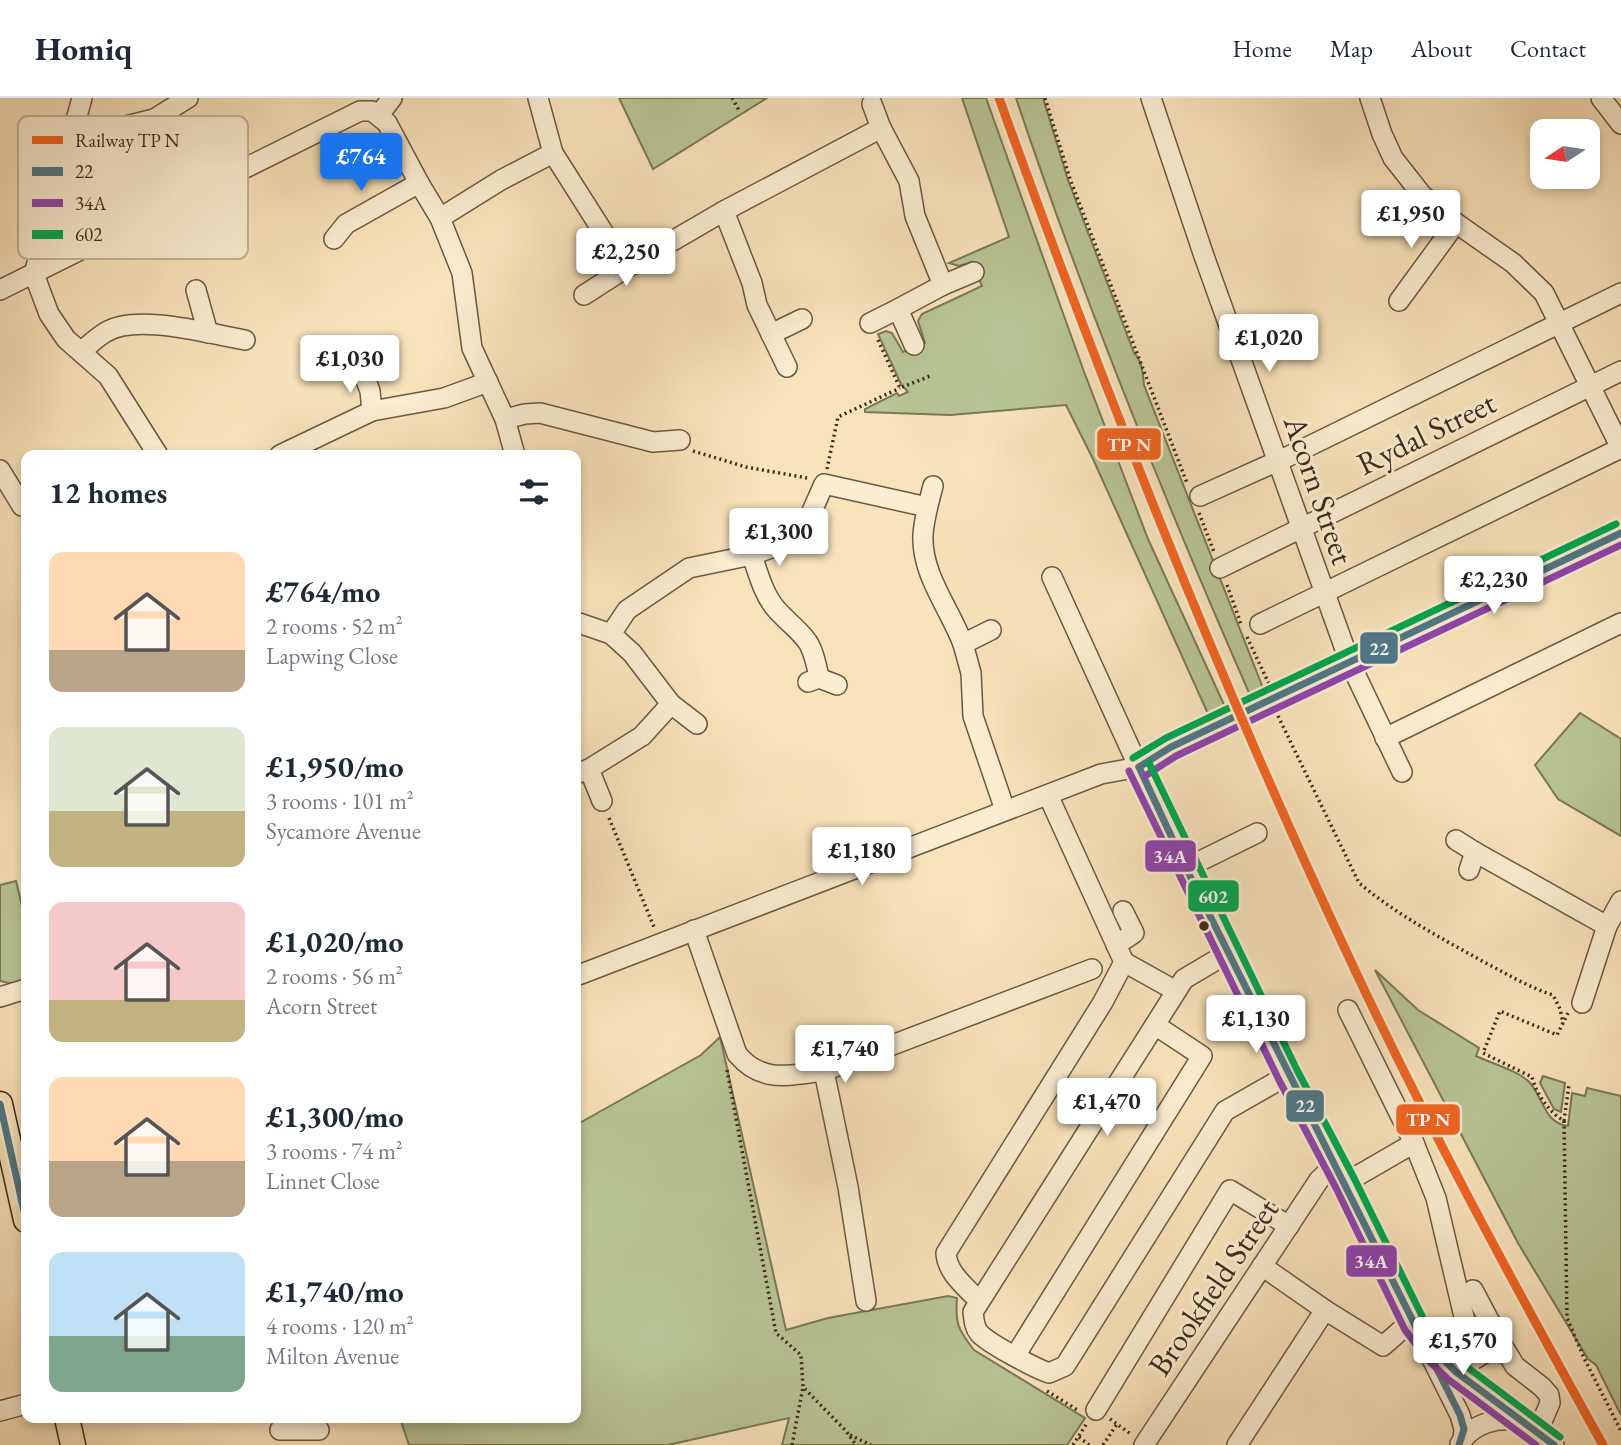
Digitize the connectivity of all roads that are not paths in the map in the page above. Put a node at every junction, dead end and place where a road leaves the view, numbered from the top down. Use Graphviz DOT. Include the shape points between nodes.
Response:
graph roads {
  1 [pos="82,98"];
  2 [pos="188,98"];
  3 [pos="393,98"];
  4 [pos="538,98"];
  5 [pos="1151,98"];
  6 [pos="1370,98"];
  7 [pos="1601,98"];
  8 [pos="872,104"];
  9 [pos="364,110"];
  10 [pos="76,116"];
  11 [pos="159,116"];
  12 [pos="1621,124"];
  13 [pos="881,128"];
  14 [pos="553,153"];
  15 [pos="248,168"];
  16 [pos="419,184"];
  17 [pos="724,211"];
  18 [pos="440,218"];
  19 [pos="1456,223"];
  20 [pos="332,240"];
  21 [pos="38,259"];
  22 [pos="64,259"];
  23 [pos="626,268"];
  24 [pos="974,271"];
  25 [pos="34,274"];
  26 [pos="943,285"];
  27 [pos="0,290"];
  28 [pos="196,290"];
  29 [pos="1621,293"];
  30 [pos="584,295"];
  31 [pos="1399,301"];
  32 [pos="898,309"];
  33 [pos="802,319"];
  34 [pos="1560,324"];
  35 [pos="872,327"];
  36 [pos="208,333"];
  37 [pos="771,334"];
  38 [pos="244,340"];
  39 [pos="914,345"];
  40 [pos="80,352"];
  41 [pos="787,367"];
  42 [pos="362,370"];
  43 [pos="1621,371"];
  44 [pos="488,382"];
  45 [pos="1590,386"];
  46 [pos="372,411"];
  47 [pos="505,419"];
  48 [pos="680,437"];
  49 [pos="1621,448"];
  50 [pos="155,450"];
  51 [pos="290,450"];
  52 [pos="514,450"];
  53 [pos="1278,461"];
  54 [pos="2,478"];
  55 [pos="933,486"];
  56 [pos="1195,498"];
  57 [pos="21,505"];
  58 [pos="927,507"];
  59 [pos="1301,527"];
  60 [pos="1621,533"];
  61 [pos="752,555"];
  62 [pos="1220,568"];
  63 [pos="1052,577"];
  64 [pos="1324,593"];
  65 [pos="1621,623"];
  66 [pos="581,624"];
  67 [pos="1260,624"];
  68 [pos="991,630"];
  69 [pos="611,634"];
  70 [pos="963,644"];
  71 [pos="1350,663"];
  72 [pos="837,685"];
  73 [pos="671,704"];
  74 [pos="1254,709"];
  75 [pos="1231,719"];
  76 [pos="697,724"];
  77 [pos="1385,738"];
  78 [pos="1139,767"];
  79 [pos="582,771"];
  80 [pos="1402,772"];
  81 [pos="1048,795"];
  82 [pos="602,801"];
  83 [pos="1005,810"];
  84 [pos="1257,833"];
  85 [pos="1456,840"];
  86 [pos="1186,867"];
  87 [pos="1621,901"];
  88 [pos="1123,911"];
  89 [pos="1607,926"];
  90 [pos="694,930"];
  91 [pos="1120,953"];
  92 [pos="1228,953"];
  93 [pos="1092,969"];
  94 [pos="581,974"];
  95 [pos="21,991"];
  96 [pos="1176,991"];
  97 [pos="0,997"];
  98 [pos="1582,1003"];
  99 [pos="1348,1010"];
  100 [pos="1155,1025"];
  101 [pos="824,1071"];
  102 [pos="1288,1074"];
  103 [pos="0,1104"];
  104 [pos="1414,1143"];
  105 [pos="1335,1164"];
  106 [pos="15,1183"];
  107 [pos="1345,1183"];
  108 [pos="21,1203"];
  109 [pos="1289,1226"];
  110 [pos="1262,1266"];
  111 [pos="1473,1290"];
  112 [pos="866,1301"];
  113 [pos="979,1301"];
  114 [pos="1325,1310"];
  115 [pos="1414,1324"];
  116 [pos="1501,1343"];
  117 [pos="1015,1356"];
  118 [pos="1474,1359"];
  119 [pos="1456,1372"];
  120 [pos="21,1405"];
  121 [pos="1096,1410"];
  122 [pos="0,1411"];
  123 [pos="68,1423"];
  124 [pos="1531,1429"];
  125 [pos="280,1430"];
  126 [pos="307,1435"];
  127 [pos="1461,1442"];
  128 [pos="73,1445"];
  129 [pos="1144,1445"];
  130 [pos="1237,1445"];
  131 [pos="1554,1445"];
  1 -- 10 [label="street"];
  2 -- 11 [label="street"];
  3 -- 9 [label="street"];
  4 -- 14 [label="street"];
  5 -- 53 [label="street, Acorn Street"];
  6 -- 19 [label="street" via="1384,141 1402,171"];
  7 -- 12 [label="street"];
  8 -- 13 [label="street"];
  9 -- 15 [label="street"];
  9 -- 16 [label="street" via="387,123"];
  13 -- 17 [label="street"];
  13 -- 26 [label="street" via="908,181 915,216"];
  14 -- 18 [label="street"];
  14 -- 23 [label="street"];
  16 -- 18 [label="street"];
  16 -- 20 [label="street" via="346,224"];
  17 -- 23 [label="street"];
  17 -- 37 [label="street"];
  18 -- 44 [label="street" via="462,273 472,348"];
  19 -- 31 [label="street"];
  19 -- 34 [label="street" via="1536,283"];
  21 -- 25 [label="street"];
  22 -- 25 [label="street"];
  23 -- 30 [label="street"];
  24 -- 26 [label="street"];
  25 -- 27 [label="street"];
  25 -- 40 [label="street" via="49,314"];
  26 -- 32 [label="street"];
  28 -- 36 [label="street"];
  29 -- 34 [label="street"];
  32 -- 35 [label="street"];
  32 -- 39 [label="street"];
  33 -- 37 [label="street"];
  34 -- 45 [label="street"];
  34 -- 53 [label="street"];
  36 -- 38 [label="street"];
  36 -- 40 [label="street" via="150,323 118,327"];
  37 -- 41 [label="street"];
  40 -- 50 [label="street" via="108,376"];
  42 -- 46 [label="street"];
  43 -- 45 [label="street, Rydal Street"];
  44 -- 46 [label="street" via="444,398"];
  44 -- 47 [label="street"];
  45 -- 49 [label="street"];
  45 -- 59 [label="street, Rydal Street"];
  46 -- 51 [label="street"];
  47 -- 48 [label="street" via="540,414 653,442"];
  47 -- 52 [label="street"];
  49 -- 64 [label="street"];
  53 -- 56 [label="street"];
  53 -- 59 [label="street, Acorn Street"];
  54 -- 57 [label="street"];
  55 -- 58 [label="street"];
  58 -- 61 [label="street" via="824,484 805,527 790,541"];
  58 -- 70 [label="street" via="923,537 933,579"];
  59 -- 62 [label="street, Rydal Street"];
  59 -- 64 [label="street, Acorn Street"];
  60 -- 71 [label="street"];
  61 -- 69 [label="street" via="689,569 626,610"];
  61 -- 72 [label="street" via="775,608 807,638 815,657 813,680"];
  63 -- 78 [label="street"];
  64 -- 67 [label="street"];
  64 -- 71 [label="street, Acorn Street"];
  65 -- 77 [label="street"];
  66 -- 69 [label="street"];
  68 -- 70 [label="street"];
  69 -- 73 [label="street" via="632,653"];
  70 -- 83 [label="street" via="971,673 973,716"];
  71 -- 74 [label="street"];
  71 -- 77 [label="street, Acorn Street"];
  73 -- 76 [label="street"];
  73 -- 79 [label="street" via="642,736"];
  75 -- 78 [label="street"];
  77 -- 80 [label="street, Acorn Street"];
  78 -- 81 [label="street" via="1111,771"];
  78 -- 86 [label="street"];
  79 -- 82 [label="street"];
  81 -- 83 [label="street"];
  81 -- 91 [label="street"];
  83 -- 90 [label="street"];
  84 -- 86 [label="street"];
  85 -- 89 [label="street" via="1472,861"];
  86 -- 92 [label="street"];
  87 -- 89 [label="street"];
  88 -- 91 [label="street" via="1134,933"];
  89 -- 98 [label="street"];
  90 -- 94 [label="street"];
  90 -- 101 [label="street" via="737,1054 747,1066 760,1074 780,1076"];
  91 -- 96 [label="street"];
  91 -- 113 [label="street" via="1103,1002 946,1253 953,1274"];
  92 -- 96 [label="street" via="1184,979"];
  92 -- 102 [label="street"];
  93 -- 101 [label="street"];
  95 -- 97 [label="street"];
  96 -- 100 [label="street"];
  99 -- 104 [label="street"];
  100 -- 113 [label="street"];
  100 -- 117 [label="street" via="1202,1056"];
  101 -- 112 [label="street"];
  102 -- 105 [label="street"];
  102 -- 117 [label="street" via="1225,1111 1065,1366 1049,1373"];
  103 -- 106 [label="main road"];
  104 -- 107 [label="street"];
  104 -- 118 [label="street" via="1436,1198"];
  105 -- 107 [label="street"];
  105 -- 109 [label="street, Brookfield Street"];
  106 -- 108 [label="main road"];
  107 -- 115 [label="street"];
  109 -- 110 [label="street, Brookfield Street"];
  109 -- 121 [label="street" via="1230,1190"];
  110 -- 114 [label="street"];
  110 -- 129 [label="street, Brookfield Street"];
  111 -- 116 [label="street"];
  113 -- 117 [label="street" via="973,1312 979,1334"];
  114 -- 115 [label="street" via="1383,1346"];
  114 -- 130 [label="street"];
  115 -- 119 [label="street"];
  115 -- 127 [label="street" via="1460,1415"];
  116 -- 118 [label="street"];
  116 -- 124 [label="street" via="1515,1366 1549,1395 1550,1403"];
  118 -- 119 [label="street"];
  119 -- 124 [label="street"];
  120 -- 122 [label="street"];
  123 -- 128 [label="main road"];
  124 -- 127 [label="street" via="1513,1420 1494,1421"];
  124 -- 131 [label="street"];
  125 -- 126 [label="street"];
}
